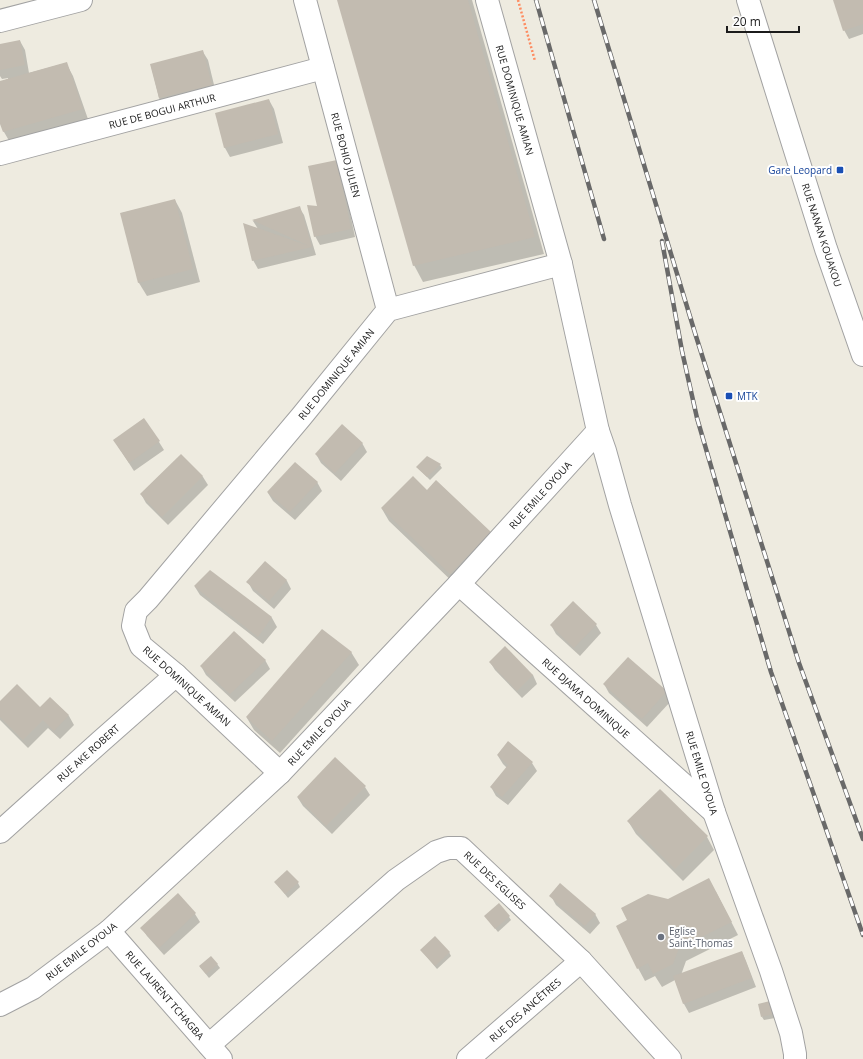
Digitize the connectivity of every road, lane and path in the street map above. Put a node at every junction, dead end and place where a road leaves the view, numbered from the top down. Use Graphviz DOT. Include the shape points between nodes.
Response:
graph roads {
  1 [pos="82,0"];
  2 [pos="305,0"];
  3 [pos="487,0"];
  4 [pos="518,0"];
  5 [pos="748,0"];
  6 [pos="0,21"];
  7 [pos="535,61"];
  8 [pos="323,68"];
  9 [pos="0,154"];
  10 [pos="561,264"];
  11 [pos="388,310"];
  12 [pos="863,355"];
  13 [pos="598,431"];
  14 [pos="459,584"];
  15 [pos="176,675"];
  16 [pos="280,774"];
  17 [pos="714,812"];
  18 [pos="0,832"];
  19 [pos="109,931"];
  20 [pos="581,961"];
  21 [pos="0,1005"];
  22 [pos="215,1052"];
  23 [pos="468,1059"];
  24 [pos="670,1059"];
  25 [pos="794,1059"];
  1 -- 6 [label="street"];
  2 -- 8 [label="street, RUE BOHIO JULIEN"];
  3 -- 10 [label="street, RUE DOMINIQUE AMIAN"];
  4 -- 7 [label="path"];
  5 -- 12 [label="street, RUE NANAN KOUAKOU" via="826,249"];
  8 -- 9 [label="street, RUE DE BOGUI ARTHUR"];
  8 -- 11 [label="street, RUE BOHIO JULIEN"];
  10 -- 11 [label="street"];
  10 -- 13 [label="street, RUE DOMINIQUE AMIAN"];
  11 -- 15 [label="street, RUE DOMINIQUE AMIAN" via="136,611 133,626 141,646"];
  13 -- 14 [label="street, RUE EMILE OYOUA"];
  13 -- 17 [label="street, RUE EMILE OYOUA"];
  14 -- 16 [label="street, RUE EMILE OYOUA"];
  14 -- 17 [label="street, RUE DJAMA DOMINIQUE"];
  15 -- 16 [label="street, RUE DOMINIQUE AMIAN"];
  15 -- 18 [label="street, RUE AKE ROBERT"];
  16 -- 19 [label="street, RUE EMILE OYOUA"];
  17 -- 25 [label="street, RUE EMILE OYOUA" via="771,971 791,1033"];
  19 -- 21 [label="street, RUE EMILE OYOUA" via="32,988"];
  19 -- 22 [label="street, RUE LAURENT TCHAGBA"];
  20 -- 22 [label="street, RUE DES EGLISES" via="461,848 448,848 436,852 396,880"];
  20 -- 23 [label="street, RUE DES ANCÊTRES"];
  20 -- 24 [label="street, RUE DES EGLISES"];
}
